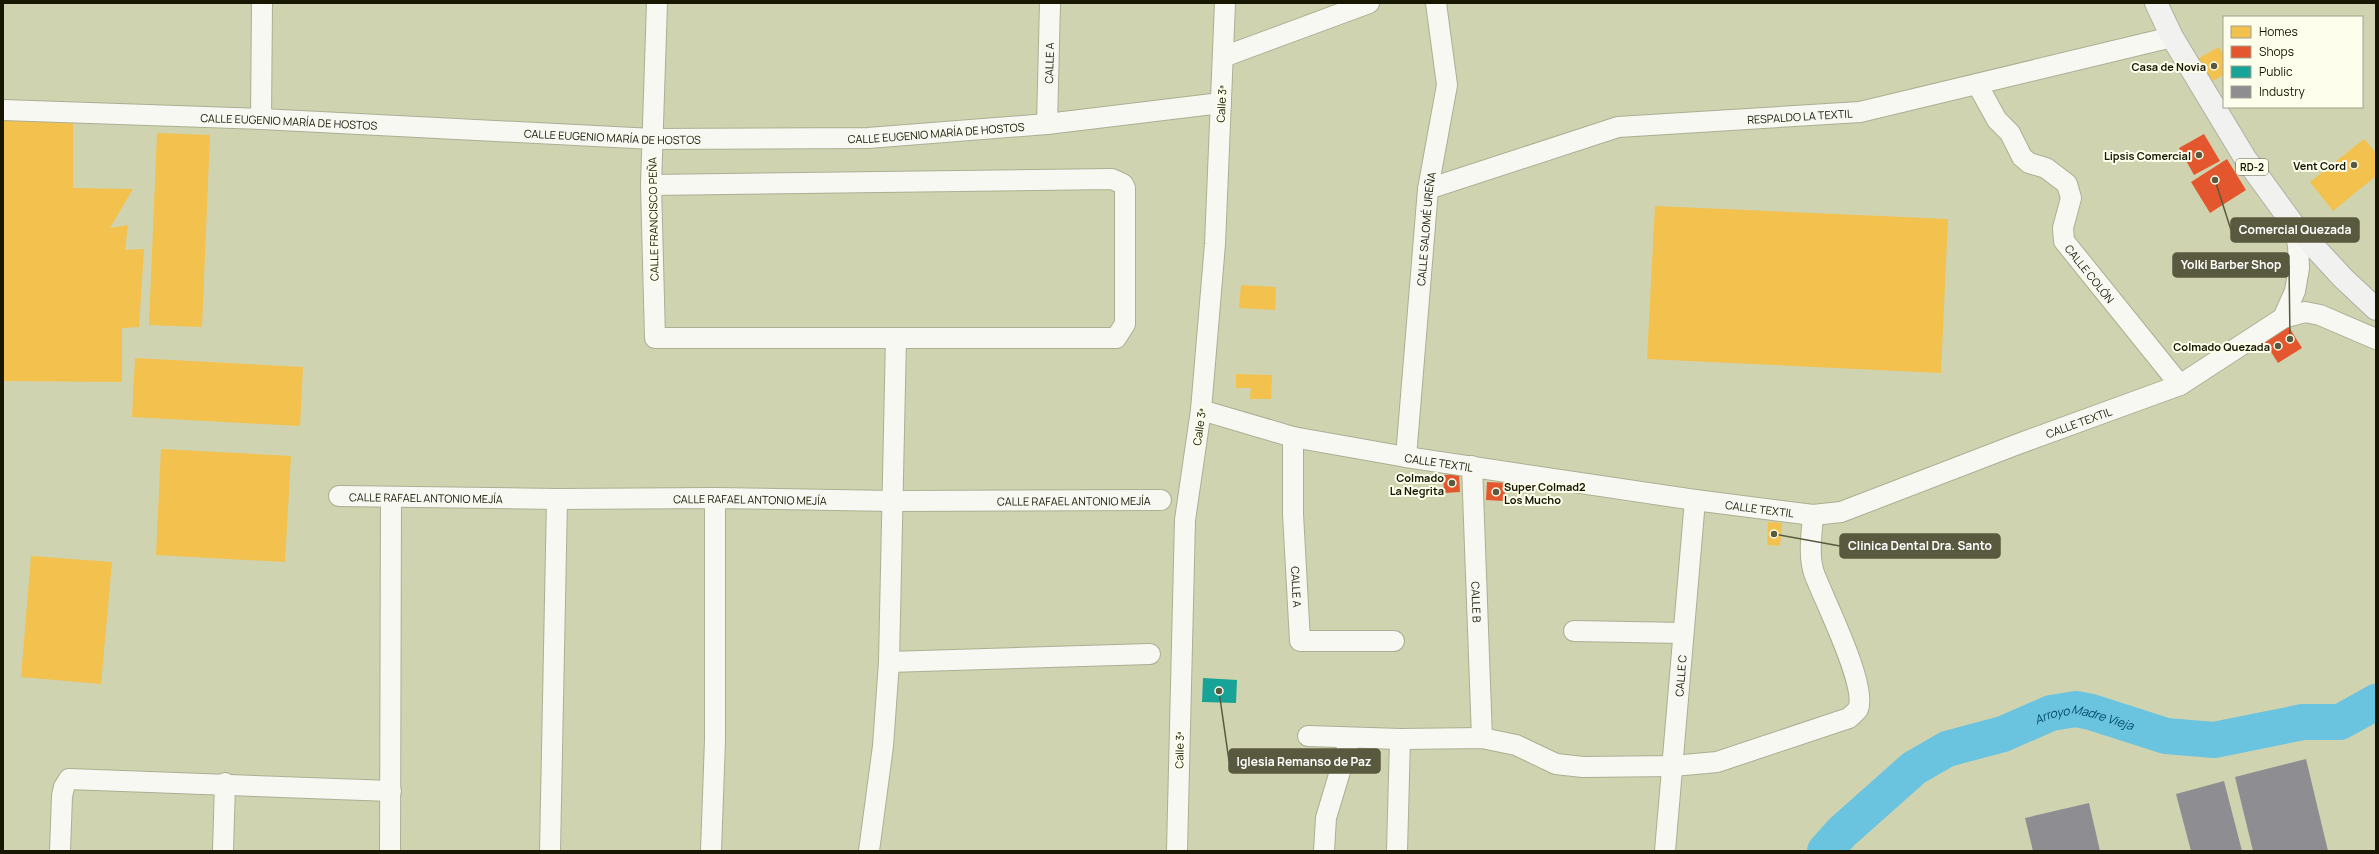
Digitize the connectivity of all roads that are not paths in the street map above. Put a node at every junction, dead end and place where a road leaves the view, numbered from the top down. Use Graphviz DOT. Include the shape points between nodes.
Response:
graph roads {
  1 [pos="262,3"];
  2 [pos="657,3"];
  3 [pos="1050,3"];
  4 [pos="1226,3"];
  5 [pos="1369,3"];
  6 [pos="1436,3"];
  7 [pos="2156,3"];
  8 [pos="2172,37"];
  9 [pos="1224,57"];
  10 [pos="1977,84"];
  11 [pos="1221,103"];
  12 [pos="3,110"];
  13 [pos="261,119"];
  14 [pos="1047,124"];
  15 [pos="653,139"];
  16 [pos="651,185"];
  17 [pos="1428,189"];
  18 [pos="2293,224"];
  19 [pos="2376,309"];
  20 [pos="2283,318"];
  21 [pos="896,338"];
  22 [pos="2376,339"];
  23 [pos="2180,385"];
  24 [pos="1201,410"];
  25 [pos="1293,437"];
  26 [pos="1406,457"];
  27 [pos="1472,466"];
  28 [pos="339,496"];
  29 [pos="392,497"];
  30 [pos="715,498"];
  31 [pos="557,499"];
  32 [pos="1161,500"];
  33 [pos="1695,500"];
  34 [pos="892,501"];
  35 [pos="1813,515"];
  36 [pos="1574,631"];
  37 [pos="1683,633"];
  38 [pos="1394,641"];
  39 [pos="1150,654"];
  40 [pos="889,662"];
  41 [pos="1308,736"];
  42 [pos="1350,738"];
  43 [pos="1482,738"];
  44 [pos="1400,739"];
  45 [pos="1673,766"];
  46 [pos="225,783"];
  47 [pos="390,791"];
  48 [pos="60,851"];
  49 [pos="223,851"];
  50 [pos="390,851"];
  51 [pos="550,851"];
  52 [pos="711,851"];
  53 [pos="869,851"];
  54 [pos="1177,851"];
  55 [pos="1324,851"];
  56 [pos="1397,851"];
  57 [pos="1665,851"];
  1 -- 13 [label="street"];
  2 -- 15 [label="street, CALLE FRANCISCO PEÑA"];
  3 -- 14 [label="street, CALLE A"];
  4 -- 9 [label="street, Calle 3ª"];
  5 -- 9 [label="street"];
  6 -- 17 [label="street, CALLE SALOMÉ UREÑA" via="1447,85"];
  7 -- 8 [label="main road, RD-2"];
  8 -- 10 [label="street, RESPALDO LA TEXTIL"];
  8 -- 18 [label="main road, RD-2" via="2245,158"];
  9 -- 11 [label="street, Calle 3ª"];
  10 -- 17 [label="street, RESPALDO LA TEXTIL" via="1860,112 1618,127"];
  10 -- 23 [label="street, CALLE COLÓN" via="1997,120 2010,132 2022,157 2029,163 2046,168 2066,184 2071,198 2063,228 2064,241"];
  11 -- 14 [label="street, CALLE EUGENIO MARÍA DE HOSTOS"];
  11 -- 24 [label="street, Calle 3ª" via="1215,244"];
  12 -- 13 [label="street, CALLE EUGENIO MARÍA DE HOSTOS"];
  13 -- 15 [label="street, CALLE EUGENIO MARÍA DE HOSTOS"];
  14 -- 15 [label="street, CALLE EUGENIO MARÍA DE HOSTOS" via="868,138"];
  15 -- 16 [label="street, CALLE FRANCISCO PEÑA"];
  16 -- 21 [label="street, CALLE FRANCISCO PEÑA" via="655,338"];
  16 -- 21 [label="street" via="1112,179 1123,184 1125,324 1116,338"];
  17 -- 26 [label="street, CALLE SALOMÉ UREÑA"];
  18 -- 19 [label="main road, RD-2"];
  18 -- 20 [label="street" via="2298,245 2299,268 2295,291"];
  20 -- 22 [label="street, CALLE TEXTIL" via="2305,312 2320,315"];
  20 -- 23 [label="street, CALLE TEXTIL"];
  21 -- 34 [label="street"];
  23 -- 35 [label="street, CALLE TEXTIL" via="1841,512"];
  24 -- 25 [label="street, CALLE TEXTIL"];
  24 -- 54 [label="street, Calle 3ª" via="1185,520"];
  25 -- 26 [label="street, CALLE TEXTIL"];
  25 -- 38 [label="street, CALLE A" via="1293,514 1300,641"];
  26 -- 27 [label="street, CALLE TEXTIL"];
  27 -- 33 [label="street, CALLE TEXTIL"];
  27 -- 43 [label="street, CALLE B"];
  28 -- 29 [label="street, CALLE RAFAEL ANTONIO MEJÍA"];
  29 -- 31 [label="street, CALLE RAFAEL ANTONIO MEJÍA"];
  29 -- 47 [label="street"];
  30 -- 31 [label="street, CALLE RAFAEL ANTONIO MEJÍA"];
  30 -- 34 [label="street, CALLE RAFAEL ANTONIO MEJÍA"];
  30 -- 52 [label="street" via="715,740"];
  31 -- 51 [label="street"];
  32 -- 34 [label="street, CALLE RAFAEL ANTONIO MEJÍA"];
  33 -- 35 [label="street, CALLE TEXTIL"];
  33 -- 37 [label="street, CALLE C"];
  34 -- 40 [label="street"];
  35 -- 45 [label="street" via="1813,572 1825,595 1855,677 1859,697 1858,709 1849,718 1717,762"];
  36 -- 37 [label="street"];
  37 -- 45 [label="street, CALLE C"];
  39 -- 40 [label="street"];
  40 -- 53 [label="street" via="883,746"];
  41 -- 42 [label="street"];
  42 -- 44 [label="street"];
  42 -- 55 [label="street" via="1326,818"];
  43 -- 44 [label="street"];
  43 -- 45 [label="street" via="1516,745 1556,764 1584,767"];
  44 -- 56 [label="street"];
  45 -- 57 [label="street, CALLE C"];
  46 -- 47 [label="street"];
  46 -- 48 [label="street" via="69,779 62,796"];
  46 -- 49 [label="street"];
  47 -- 50 [label="street"];
}
